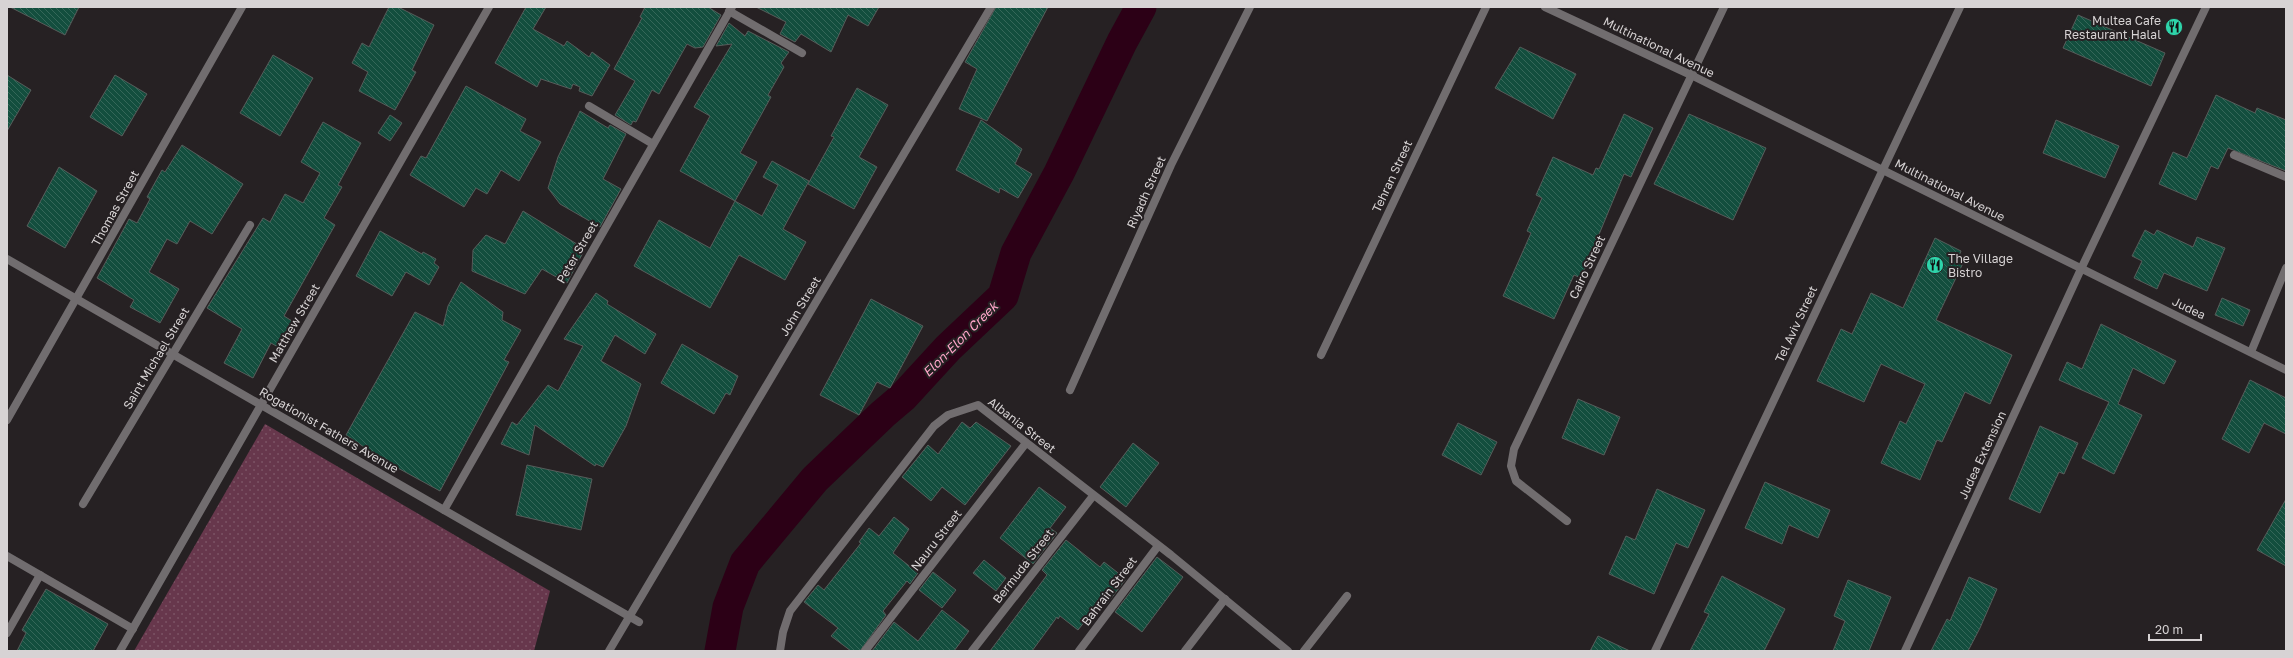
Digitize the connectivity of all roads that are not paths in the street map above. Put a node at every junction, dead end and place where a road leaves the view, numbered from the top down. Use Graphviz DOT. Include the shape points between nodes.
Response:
graph roads {
  1 [pos="242,7"];
  2 [pos="489,7"];
  3 [pos="991,7"];
  4 [pos="1250,7"];
  5 [pos="1486,7"];
  6 [pos="1545,7"];
  7 [pos="1724,7"];
  8 [pos="1960,7"];
  9 [pos="2206,7"];
  10 [pos="730,9"];
  11 [pos="802,53"];
  12 [pos="1691,75"];
  13 [pos="589,106"];
  14 [pos="654,144"];
  15 [pos="2234,155"];
  16 [pos="1882,169"];
  17 [pos="2286,177"];
  18 [pos="250,225"];
  19 [pos="7,259"];
  20 [pos="2286,268"];
  21 [pos="2081,269"];
  22 [pos="77,299"];
  23 [pos="2251,352"];
  24 [pos="173,354"];
  25 [pos="1321,355"];
  26 [pos="2286,370"];
  27 [pos="1070,390"];
  28 [pos="261,404"];
  29 [pos="7,420"];
  30 [pos="1026,443"];
  31 [pos="1093,496"];
  32 [pos="83,504"];
  33 [pos="444,510"];
  34 [pos="1567,520"];
  35 [pos="1158,546"];
  36 [pos="7,556"];
  37 [pos="40,575"];
  38 [pos="1347,596"];
  39 [pos="1225,599"];
  40 [pos="630,616"];
  41 [pos="639,622"];
  42 [pos="133,629"];
  43 [pos="7,633"];
  44 [pos="120,651"];
  45 [pos="609,651"];
  46 [pos="780,651"];
  47 [pos="865,651"];
  48 [pos="972,651"];
  49 [pos="1079,651"];
  50 [pos="1185,651"];
  51 [pos="1288,651"];
  52 [pos="1304,651"];
  53 [pos="1655,651"];
  54 [pos="1905,651"];
  1 -- 22 [label="street, Thomas Street"];
  2 -- 28 [label="street, Matthew Street"];
  3 -- 40 [label="street, John Street"];
  4 -- 27 [label="street, Riyadh Street" via="1171,165"];
  5 -- 25 [label="street, Tehran Street"];
  6 -- 12 [label="street, Multinational Avenue"];
  7 -- 12 [label="street, Cairo Street"];
  8 -- 16 [label="street, Tel Aviv Street"];
  9 -- 21 [label="street"];
  10 -- 11 [label="street"];
  10 -- 14 [label="street, Peter Street"];
  12 -- 16 [label="street, Multinational Avenue"];
  12 -- 34 [label="street, Cairo Street" via="1514,449 1511,466 1516,481"];
  13 -- 14 [label="street"];
  14 -- 33 [label="street, Peter Street"];
  15 -- 17 [label="street"];
  16 -- 21 [label="street, Multinational Avenue"];
  16 -- 53 [label="street, Tel Aviv Street"];
  18 -- 24 [label="street, Saint Michael Street"];
  19 -- 22 [label="street, Rogationist Fathers Avenue"];
  20 -- 23 [label="street"];
  21 -- 23 [label="street, Judea"];
  21 -- 54 [label="street, Judea Extension"];
  22 -- 24 [label="street, Rogationist Fathers Avenue"];
  22 -- 29 [label="street, Thomas Street"];
  23 -- 26 [label="street, Judea"];
  24 -- 28 [label="street, Rogationist Fathers Avenue"];
  24 -- 32 [label="street, Saint Michael Street"];
  28 -- 33 [label="street, Rogationist Fathers Avenue"];
  28 -- 42 [label="street, Matthew Street"];
  30 -- 31 [label="street, Albania Street"];
  30 -- 46 [label="street, Albania Street" via="978,405 948,415 934,426 790,611 782,632"];
  30 -- 47 [label="street, Nauru Street"];
  31 -- 35 [label="street, Albania Street"];
  31 -- 48 [label="street, Bermuda Street"];
  33 -- 40 [label="street, Rogationist Fathers Avenue"];
  35 -- 39 [label="street, Albania Street"];
  35 -- 49 [label="street, Bahrain Street"];
  36 -- 37 [label="street"];
  37 -- 42 [label="street"];
  37 -- 43 [label="street"];
  38 -- 52 [label="street"];
  39 -- 50 [label="street"];
  39 -- 51 [label="street, Albania Street"];
  40 -- 41 [label="street, Rogationist Fathers Avenue"];
  40 -- 45 [label="street, John Street"];
  42 -- 44 [label="street, Matthew Street"];
}
